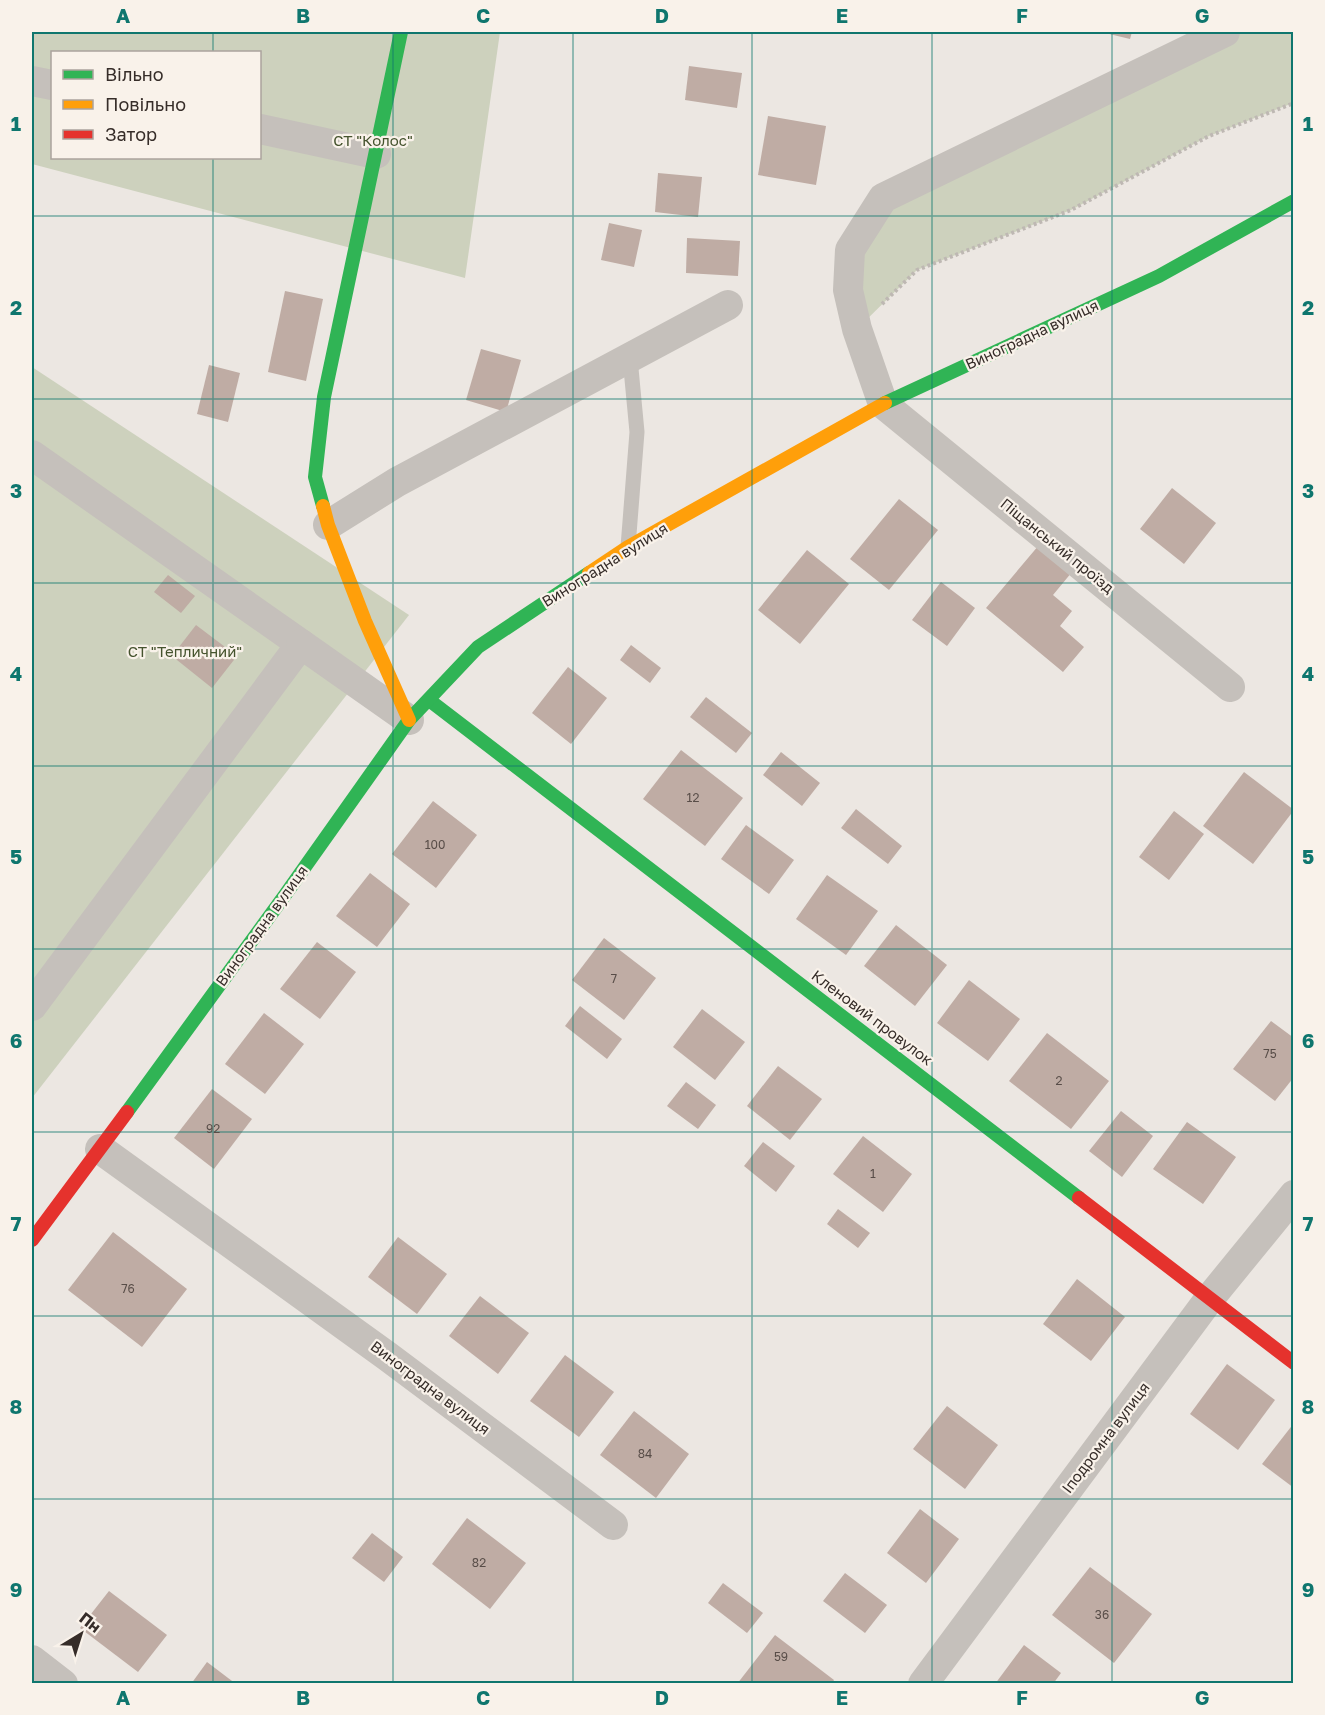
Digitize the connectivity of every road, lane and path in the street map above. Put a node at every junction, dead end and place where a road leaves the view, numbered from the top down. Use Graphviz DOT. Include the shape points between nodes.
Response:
graph roads {
  1 [pos="401,32"];
  2 [pos="1225,32"];
  3 [pos="32,81"];
  4 [pos="51,85"];
  5 [pos="1293,103"];
  6 [pos="261,129"];
  7 [pos="376,154"];
  8 [pos="1293,201"];
  9 [pos="728,305"];
  10 [pos="857,329"];
  11 [pos="630,358"];
  12 [pos="883,404"];
  13 [pos="37,469"];
  14 [pos="328,525"];
  15 [pos="628,547"];
  16 [pos="301,644"];
  17 [pos="1230,687"];
  18 [pos="419,710"];
  19 [pos="32,1006"];
  20 [pos="100,1149"];
  21 [pos="1293,1195"];
  22 [pos="32,1240"];
  23 [pos="1210,1298"];
  24 [pos="1293,1364"];
  25 [pos="613,1524"];
  26 [pos="32,1660"];
  27 [pos="63,1683"];
  28 [pos="923,1683"];
  1 -- 7 [label="street"];
  2 -- 10 [label="street" via="883,198 850,250 848,290"];
  3 -- 4 [label="street"];
  5 -- 10 [label="path" via="1209,136 1071,210 917,270"];
  6 -- 7 [label="street"];
  7 -- 14 [label="street" via="324,397 315,477"];
  8 -- 12 [label="street, Виноградна вулиця" via="1159,276"];
  9 -- 11 [label="street"];
  10 -- 12 [label="street"];
  11 -- 14 [label="street" via="397,482"];
  11 -- 15 [label="lane" via="637,432"];
  12 -- 15 [label="street, Виноградна вулиця"];
  12 -- 17 [label="street, Піщанський проїзд"];
  13 -- 16 [label="street"];
  14 -- 18 [label="street" via="365,621"];
  15 -- 18 [label="street, Виноградна вулиця" via="478,647"];
  16 -- 18 [label="street"];
  16 -- 19 [label="street"];
  18 -- 20 [label="street, Виноградна вулиця"];
  18 -- 23 [label="street, Кленовий провулок"];
  20 -- 22 [label="street, Виноградна вулиця"];
  20 -- 25 [label="street, Виноградна вулиця"];
  21 -- 23 [label="street, Іподромна вулиця"];
  23 -- 24 [label="street, Кленовий провулок"];
  23 -- 28 [label="street, Іподромна вулиця"];
  26 -- 27 [label="street"];
}
